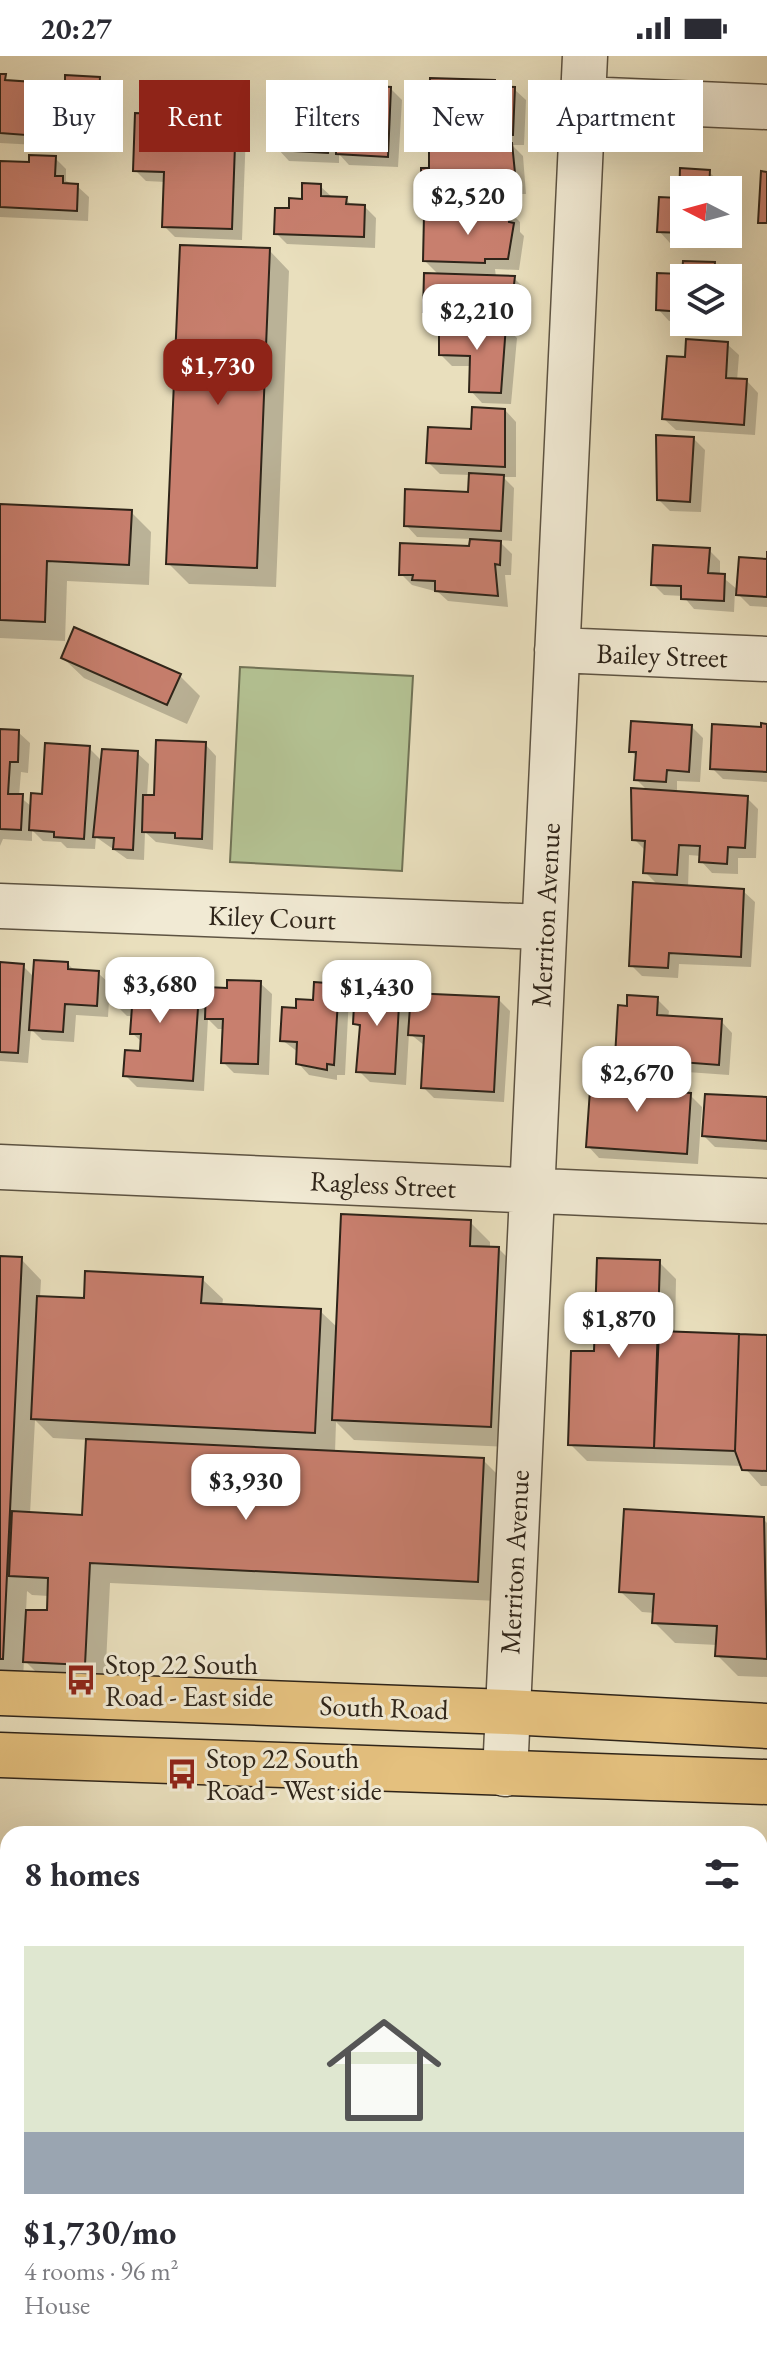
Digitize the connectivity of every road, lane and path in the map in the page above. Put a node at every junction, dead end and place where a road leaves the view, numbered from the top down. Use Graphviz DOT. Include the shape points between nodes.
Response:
graph roads {
  1 [pos="585,56"];
  2 [pos="584,80"];
  3 [pos="703,104"];
  4 [pos="767,107"];
  5 [pos="580,152"];
  6 [pos="557,650"];
  7 [pos="767,659"];
  8 [pos="0,906"];
  9 [pos="544,927"];
  10 [pos="0,1167"];
  11 [pos="532,1190"];
  12 [pos="767,1201"];
  13 [pos="0,1693"];
  14 [pos="507,1712"];
  15 [pos="767,1726"];
  16 [pos="0,1755"];
  17 [pos="505,1774"];
  18 [pos="767,1782"];
  1 -- 2 [label="street, Merriton Avenue"];
  3 -- 4 [label="street"];
  5 -- 6 [label="street, Merriton Avenue"];
  6 -- 7 [label="street, Bailey Street"];
  6 -- 9 [label="street, Merriton Avenue"];
  8 -- 9 [label="street, Kiley Court"];
  9 -- 11 [label="street, Merriton Avenue"];
  10 -- 11 [label="street, Ragless Street"];
  11 -- 12 [label="street, Ragless Street"];
  11 -- 14 [label="street, Merriton Avenue"];
  13 -- 14 [label="highway, South Road"];
  14 -- 15 [label="highway, South Road"];
  14 -- 17 [label="street, Merriton Avenue"];
  16 -- 17 [label="highway"];
  17 -- 18 [label="highway"];
}
